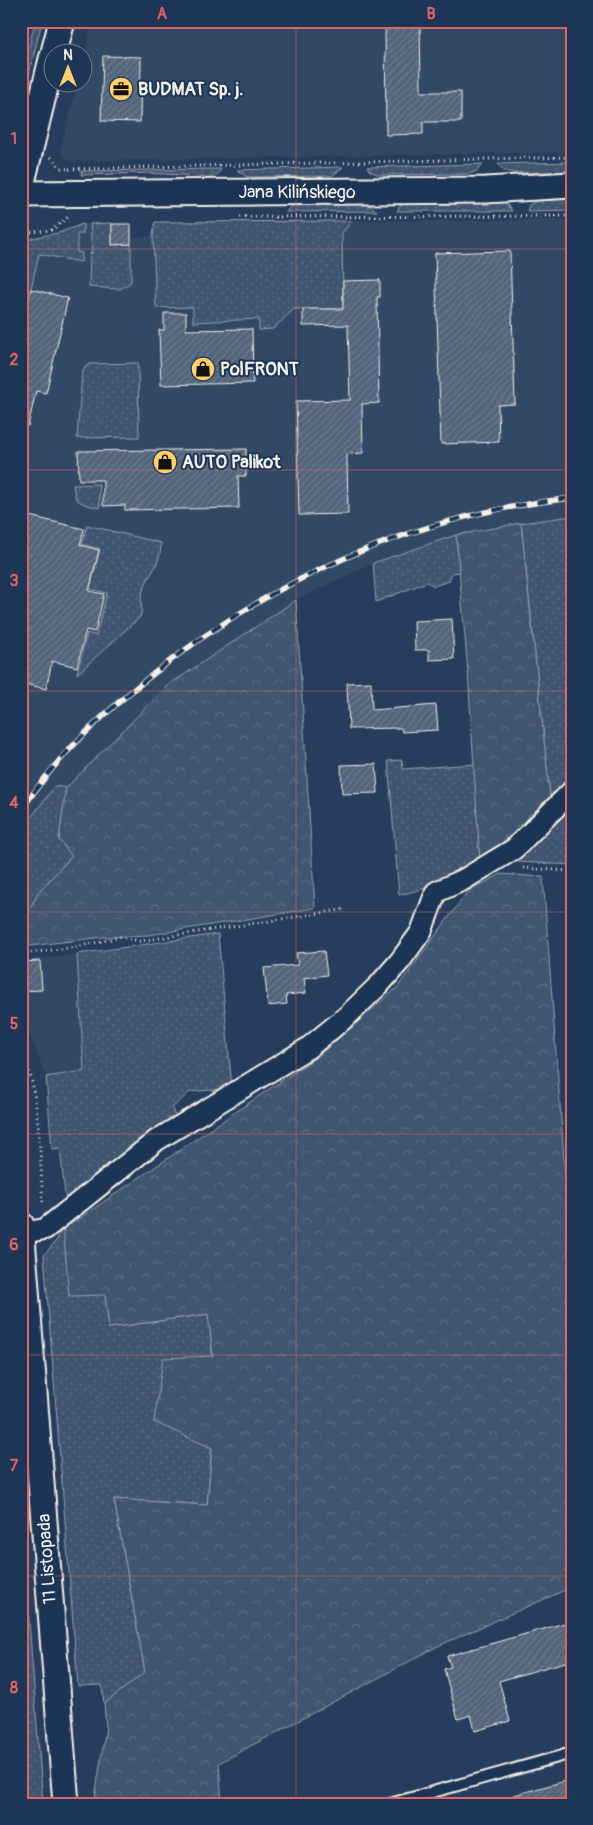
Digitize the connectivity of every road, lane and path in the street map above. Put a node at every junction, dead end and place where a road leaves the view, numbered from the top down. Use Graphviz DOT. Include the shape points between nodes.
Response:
graph roads {
  1 [pos="29,21"];
  2 [pos="62,21"];
  3 [pos="57,42"];
  4 [pos="21,54"];
  5 [pos="44,92"];
  6 [pos="46,154"];
  7 [pos="572,157"];
  8 [pos="69,169"];
  9 [pos="70,176"];
  10 [pos="21,186"];
  11 [pos="572,186"];
  12 [pos="21,194"];
  13 [pos="72,214"];
  14 [pos="572,216"];
  15 [pos="233,217"];
  16 [pos="23,233"];
  17 [pos="21,244"];
  18 [pos="572,791"];
  19 [pos="490,865"];
  20 [pos="572,871"];
  21 [pos="346,909"];
  22 [pos="21,954"];
  23 [pos="21,1225"];
  24 [pos="22,1233"];
  25 [pos="572,1753"];
  26 [pos="66,1804"];
  27 [pos="390,1804"];
  1 -- 4 [label="path"];
  2 -- 3 [label="street"];
  5 -- 10 [label="street"];
  6 -- 8 [label="path" via="61,168"];
  7 -- 8 [label="path"];
  8 -- 9 [label="path"];
  11 -- 12 [label="street, Jana Kilińskiego" via="486,190"];
  13 -- 16 [label="path" via="52,230"];
  14 -- 15 [label="path"];
  16 -- 17 [label="path"];
  18 -- 19 [label="street" via="514,849"];
  19 -- 20 [label="path"];
  19 -- 24 [label="street" via="436,892 421,932 400,961 379,986 308,1048 157,1140 45,1229"];
  21 -- 22 [label="path" via="140,941 120,937"];
  23 -- 24 [label="street, 11 Listopada"];
  24 -- 26 [label="street, 11 Listopada"];
  25 -- 27 [label="lane"];
}
